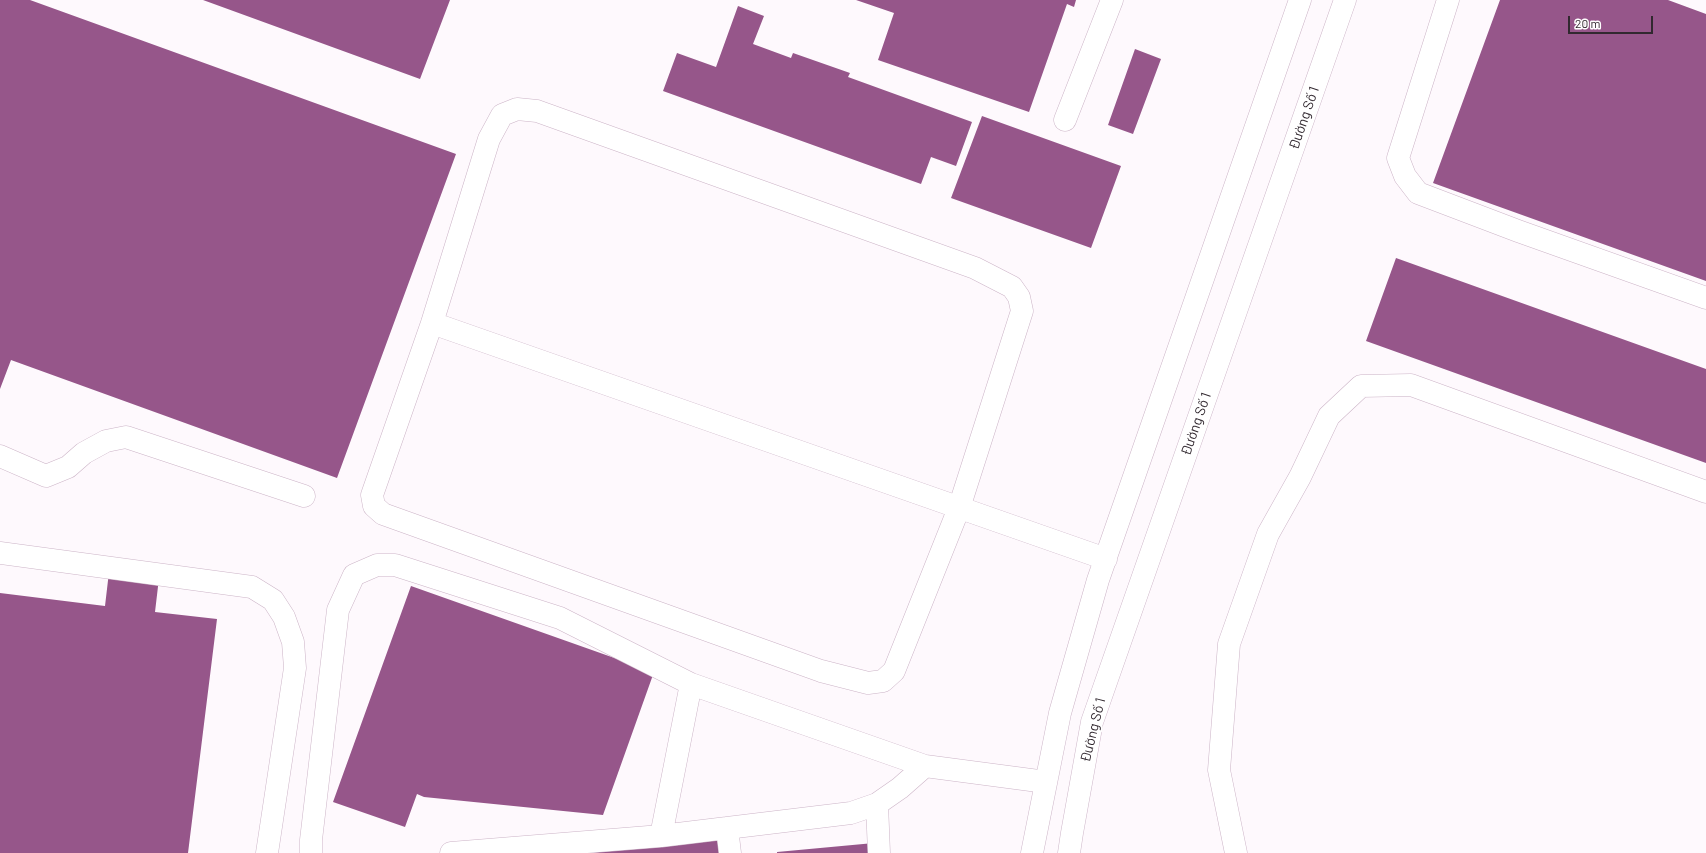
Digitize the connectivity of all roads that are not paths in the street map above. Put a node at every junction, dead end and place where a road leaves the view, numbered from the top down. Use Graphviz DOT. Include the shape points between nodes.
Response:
graph roads {
  1 [pos="1112,0"];
  2 [pos="1300,0"];
  3 [pos="1345,0"];
  4 [pos="1448,0"];
  5 [pos="1065,120"];
  6 [pos="1706,298"];
  7 [pos="432,323"];
  8 [pos="0,456"];
  9 [pos="1706,492"];
  10 [pos="304,496"];
  11 [pos="958,508"];
  12 [pos="0,553"];
  13 [pos="1106,559"];
  14 [pos="691,684"];
  15 [pos="925,766"];
  16 [pos="1046,782"];
  17 [pos="877,804"];
  18 [pos="727,828"];
  19 [pos="661,836"];
  20 [pos="267,853"];
  21 [pos="311,853"];
  22 [pos="452,853"];
  23 [pos="730,853"];
  24 [pos="879,853"];
  25 [pos="1032,853"];
  26 [pos="1070,853"];
  27 [pos="1236,853"];
  1 -- 5 [label="street"];
  2 -- 13 [label="street"];
  3 -- 26 [label="street, Đường Số 1" via="1092,722"];
  4 -- 6 [label="street" via="1398,158 1404,176 1418,193"];
  7 -- 11 [label="street"];
  7 -- 11 [label="street" via="372,495 374,506 383,514 821,671 868,683 883,681 894,671"];
  7 -- 11 [label="street" via="488,138 502,115 516,109 537,111 975,268 1012,287 1019,297 1022,311"];
  8 -- 10 [label="street" via="46,476 68,467 84,453 106,441 126,437"];
  9 -- 27 [label="street" via="1411,385 1361,386 1330,416 1268,534 1229,644 1219,770"];
  11 -- 13 [label="street"];
  12 -- 20 [label="street" via="252,587 273,600 284,617 293,642 295,668"];
  13 -- 16 [label="street" via="1060,713"];
  14 -- 15 [label="street"];
  14 -- 19 [label="street"];
  14 -- 21 [label="street" via="560,618 395,565 377,565 354,575 338,610"];
  15 -- 16 [label="street"];
  15 -- 17 [label="street"];
  16 -- 25 [label="street"];
  17 -- 18 [label="street" via="850,813"];
  17 -- 24 [label="street"];
  18 -- 19 [label="street"];
  18 -- 23 [label="street"];
  19 -- 22 [label="street"];
}
